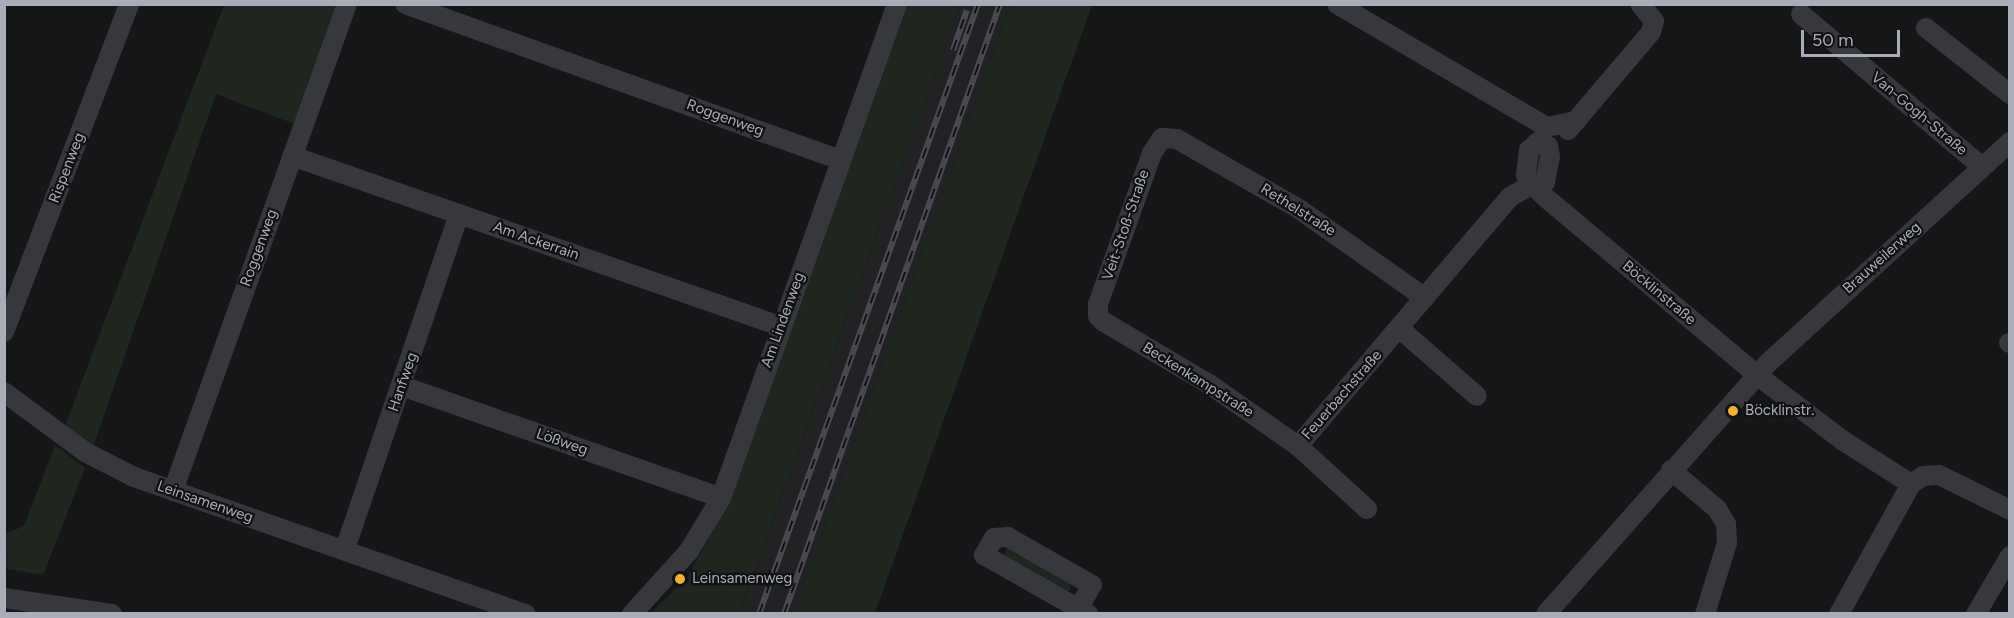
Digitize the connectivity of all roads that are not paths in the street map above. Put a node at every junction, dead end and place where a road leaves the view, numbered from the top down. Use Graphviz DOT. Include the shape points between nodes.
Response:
graph roads {
  1 [pos="129,4"];
  2 [pos="347,4"];
  3 [pos="405,4"];
  4 [pos="897,4"];
  5 [pos="1337,4"];
  6 [pos="1640,4"];
  7 [pos="1801,14"];
  8 [pos="1926,28"];
  9 [pos="2010,94"];
  10 [pos="1513,108"];
  11 [pos="1535,121"];
  12 [pos="1576,121"];
  13 [pos="1162,138"];
  14 [pos="2010,142"];
  15 [pos="292,156"];
  16 [pos="1540,158"];
  17 [pos="841,160"];
  18 [pos="1982,167"];
  19 [pos="1534,186"];
  20 [pos="1510,197"];
  21 [pos="1561,211"];
  22 [pos="459,214"];
  23 [pos="1425,298"];
  24 [pos="1098,316"];
  25 [pos="780,326"];
  26 [pos="1400,328"];
  27 [pos="4,332"];
  28 [pos="1757,375"];
  29 [pos="402,386"];
  30 [pos="4,392"];
  31 [pos="1477,396"];
  32 [pos="1298,446"];
  33 [pos="1671,470"];
  34 [pos="1911,484"];
  35 [pos="173,491"];
  36 [pos="721,498"];
  37 [pos="1367,509"];
  38 [pos="2010,510"];
  39 [pos="345,549"];
  40 [pos="2010,556"];
  41 [pos="4,598"];
  42 [pos="1084,611"];
  43 [pos="112,614"];
  44 [pos="526,614"];
  45 [pos="632,614"];
  46 [pos="1546,614"];
  47 [pos="1705,614"];
  48 [pos="1839,614"];
  49 [pos="1976,614"];
  1 -- 27 [label="street, Rispenweg"];
  2 -- 15 [label="street, Roggenweg"];
  3 -- 17 [label="street, Roggenweg"];
  4 -- 17 [label="street, Am Lindenweg"];
  5 -- 10 [label="street"];
  6 -- 12 [label="street, Feuerbachstraße" via="1654,21 1651,32"];
  7 -- 18 [label="street, Van-Gogh-Straße"];
  8 -- 9 [label="street"];
  10 -- 11 [label="street"];
  10 -- 16 [label="street, Böcklinstraße"];
  11 -- 12 [label="street" via="1553,127"];
  11 -- 16 [label="street, Böcklinstraße"];
  12 -- 16 [label="street, Feuerbachstraße"];
  13 -- 23 [label="street, Rethelstraße" via="1177,139 1299,209"];
  13 -- 24 [label="street, Veit-Stoß-Straße" via="1152,153 1098,304"];
  14 -- 18 [label="street, Brauweilerweg"];
  15 -- 22 [label="street, Am Ackerrain"];
  15 -- 35 [label="street, Roggenweg"];
  16 -- 19 [label="street, Böcklinstraße" via="1526,175"];
  16 -- 20 [label="street, Feuerbachstraße"];
  16 -- 21 [label="street, Böcklinstraße"];
  17 -- 25 [label="street, Am Lindenweg"];
  18 -- 28 [label="street, Brauweilerweg"];
  19 -- 20 [label="street, Feuerbachstraße"];
  19 -- 21 [label="street, Böcklinstraße"];
  20 -- 23 [label="street, Feuerbachstraße"];
  21 -- 28 [label="street, Böcklinstraße"];
  22 -- 25 [label="street, Am Ackerrain"];
  22 -- 29 [label="street, Hanfweg"];
  23 -- 26 [label="street, Feuerbachstraße"];
  24 -- 32 [label="street, Beckenkampstraße" via="1209,384"];
  25 -- 36 [label="street, Am Lindenweg"];
  26 -- 31 [label="street"];
  26 -- 32 [label="street, Feuerbachstraße"];
  28 -- 33 [label="street, Brauweilerweg"];
  28 -- 34 [label="street" via="1842,440"];
  29 -- 36 [label="street, Lößweg"];
  29 -- 39 [label="street, Hanfweg"];
  30 -- 35 [label="street, Leinsamenweg" via="85,452 134,477"];
  32 -- 37 [label="street, Feuerbachstraße"];
  33 -- 46 [label="street, Brauweilerweg"];
  33 -- 47 [label="street" via="1717,509 1726,524 1727,543"];
  34 -- 38 [label="street" via="1923,476 1940,475"];
  34 -- 48 [label="street"];
  35 -- 39 [label="street, Leinsamenweg"];
  36 -- 45 [label="street, Am Lindenweg" via="689,551"];
  39 -- 44 [label="street, Leinsamenweg"];
  40 -- 49 [label="street"];
  41 -- 43 [label="street"];
  42 -- 42 [label="street" via="984,555 994,538 1008,537 1092,585"];
}
